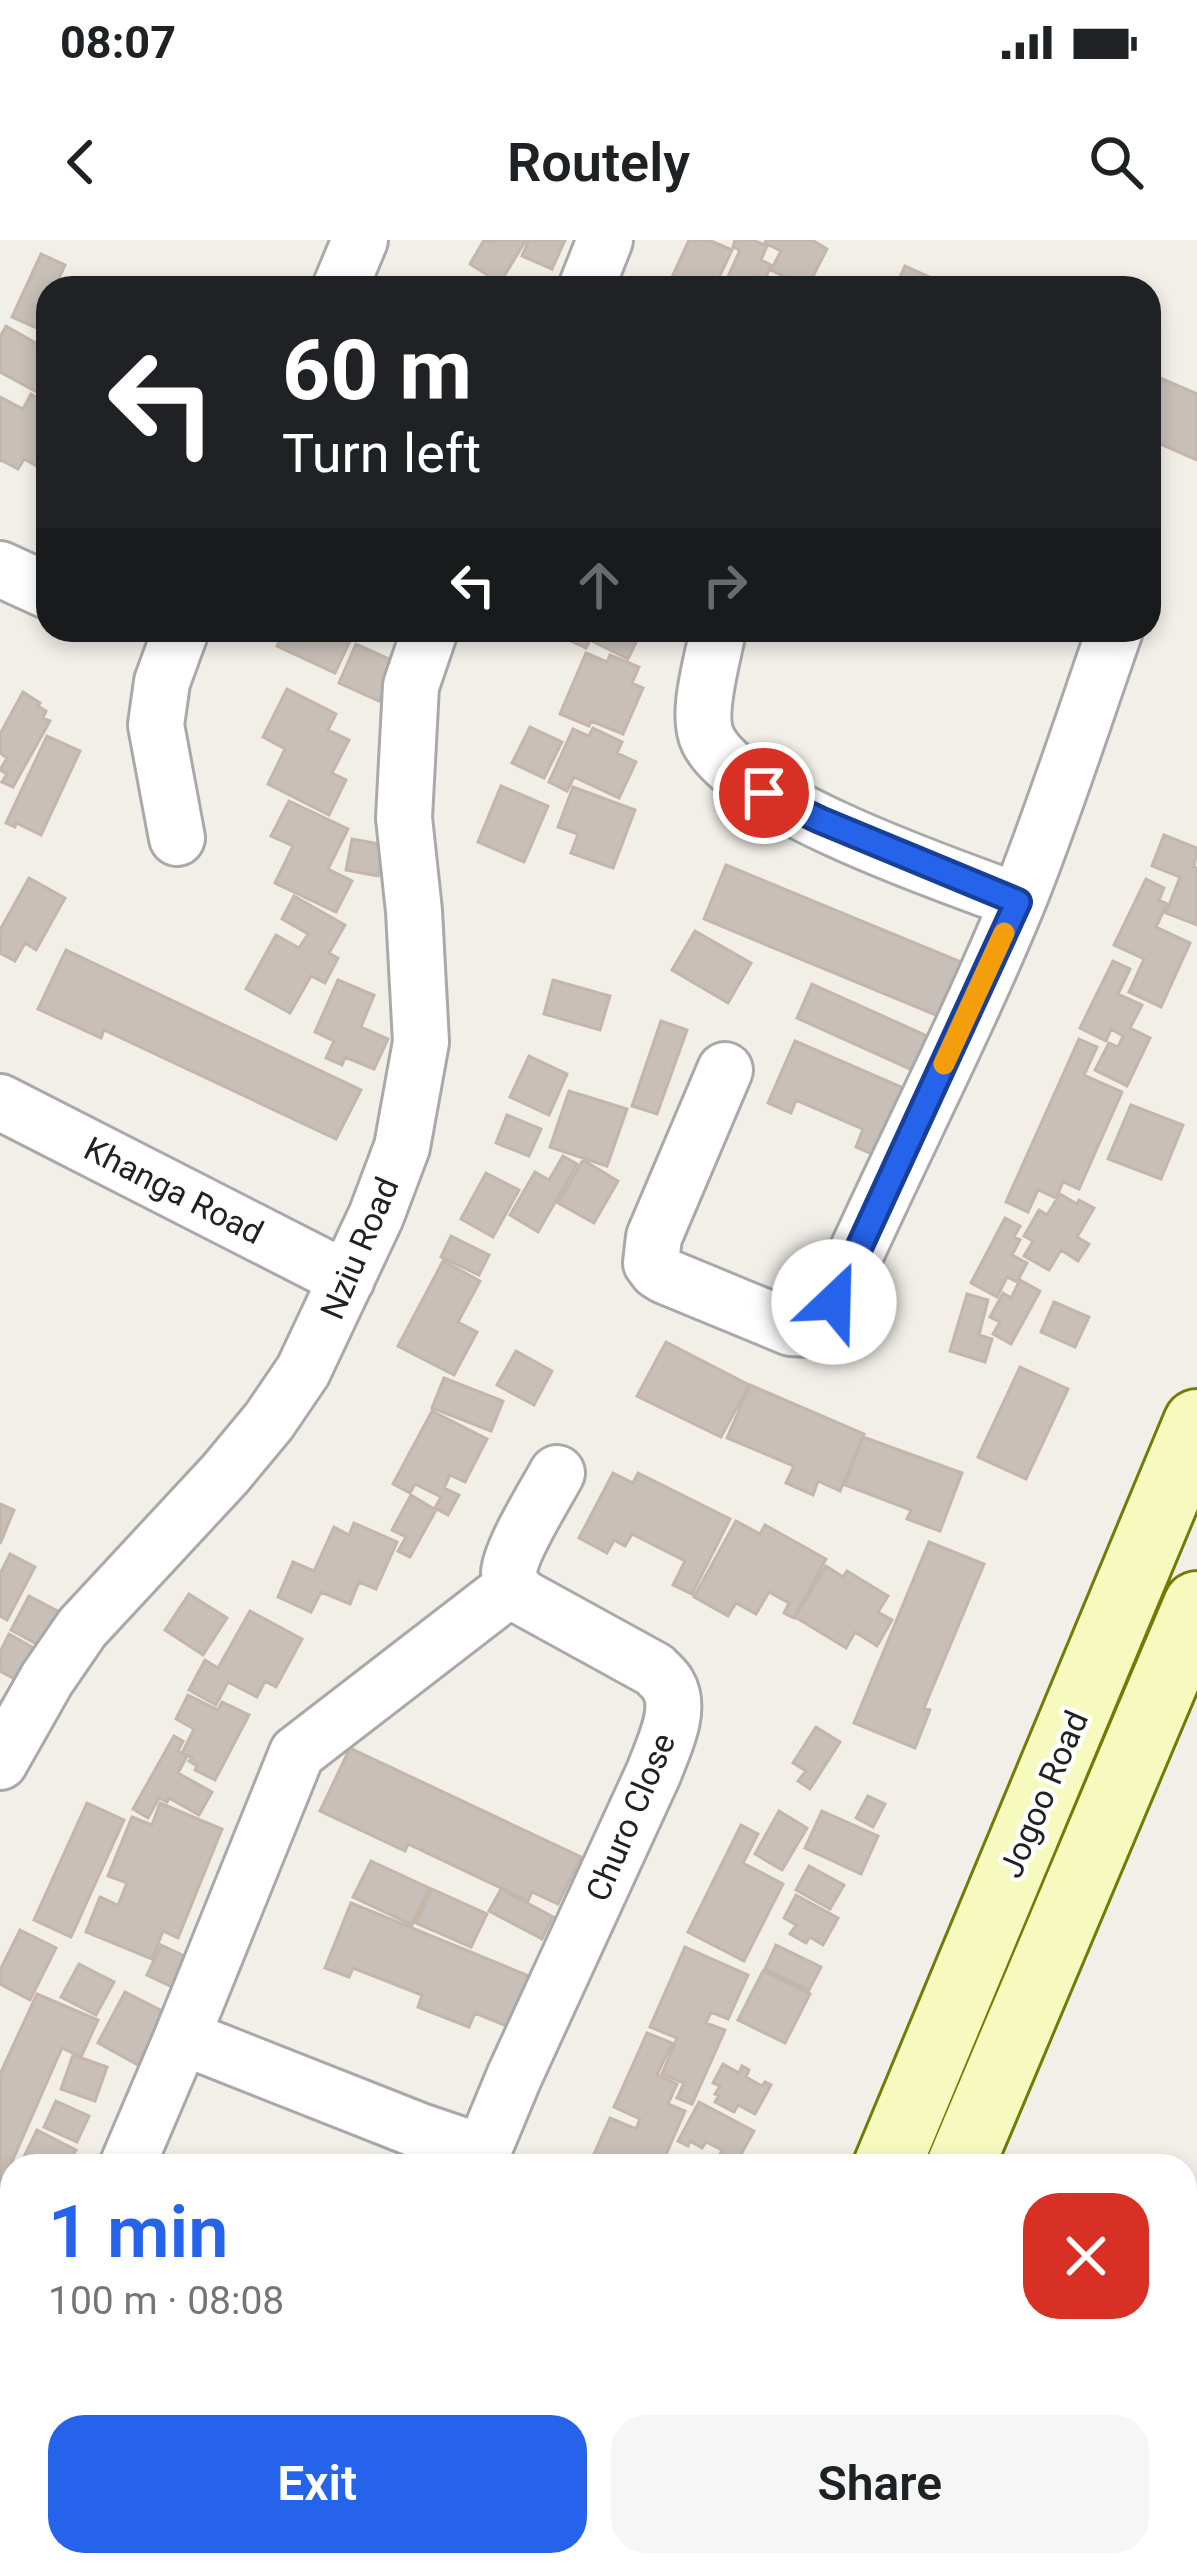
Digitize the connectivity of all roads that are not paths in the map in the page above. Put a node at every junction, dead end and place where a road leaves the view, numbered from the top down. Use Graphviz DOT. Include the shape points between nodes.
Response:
graph roads {
  1 [pos="360,240"];
  2 [pos="605,240"];
  3 [pos="345,276"];
  4 [pos="591,276"];
  5 [pos="0,569"];
  6 [pos="36,586"];
  7 [pos="175,642"];
  8 [pos="426,642"];
  9 [pos="716,642"];
  10 [pos="1111,642"];
  11 [pos="177,838"];
  12 [pos="1018,902"];
  13 [pos="724,1070"];
  14 [pos="0,1102"];
  15 [pos="347,1280"];
  16 [pos="1197,1423"];
  17 [pos="557,1473"];
  18 [pos="512,1587"];
  19 [pos="1197,1605"];
  20 [pos="0,1762"];
  21 [pos="182,2037"];
  22 [pos="132,2154"];
  23 [pos="468,2154"];
  24 [pos="481,2154"];
  25 [pos="892,2154"];
  26 [pos="965,2154"];
  1 -- 3 [label="street"];
  2 -- 4 [label="street"];
  5 -- 6 [label="street"];
  7 -- 11 [label="street" via="156,725"];
  8 -- 15 [label="street, Nziu Road" via="411,686 404,818 421,1042 402,1147"];
  9 -- 12 [label="street" via="702,718 728,765 820,820"];
  10 -- 12 [label="street"];
  12 -- 13 [label="street" via="834,1302 809,1329 665,1276 651,1263 659,1224"];
  14 -- 15 [label="street, Khanga Road"];
  15 -- 20 [label="street, Nziu Road" via="303,1371 268,1421 82,1628"];
  16 -- 25 [label="main road, Jogoo Road"];
  17 -- 18 [label="street" via="514,1557"];
  18 -- 21 [label="street" via="297,1753"];
  18 -- 24 [label="street, Churo Close" via="655,1670 674,1703 654,1772"];
  19 -- 26 [label="main road, Jogoo Road"];
  21 -- 22 [label="street"];
  21 -- 23 [label="street"];
}
